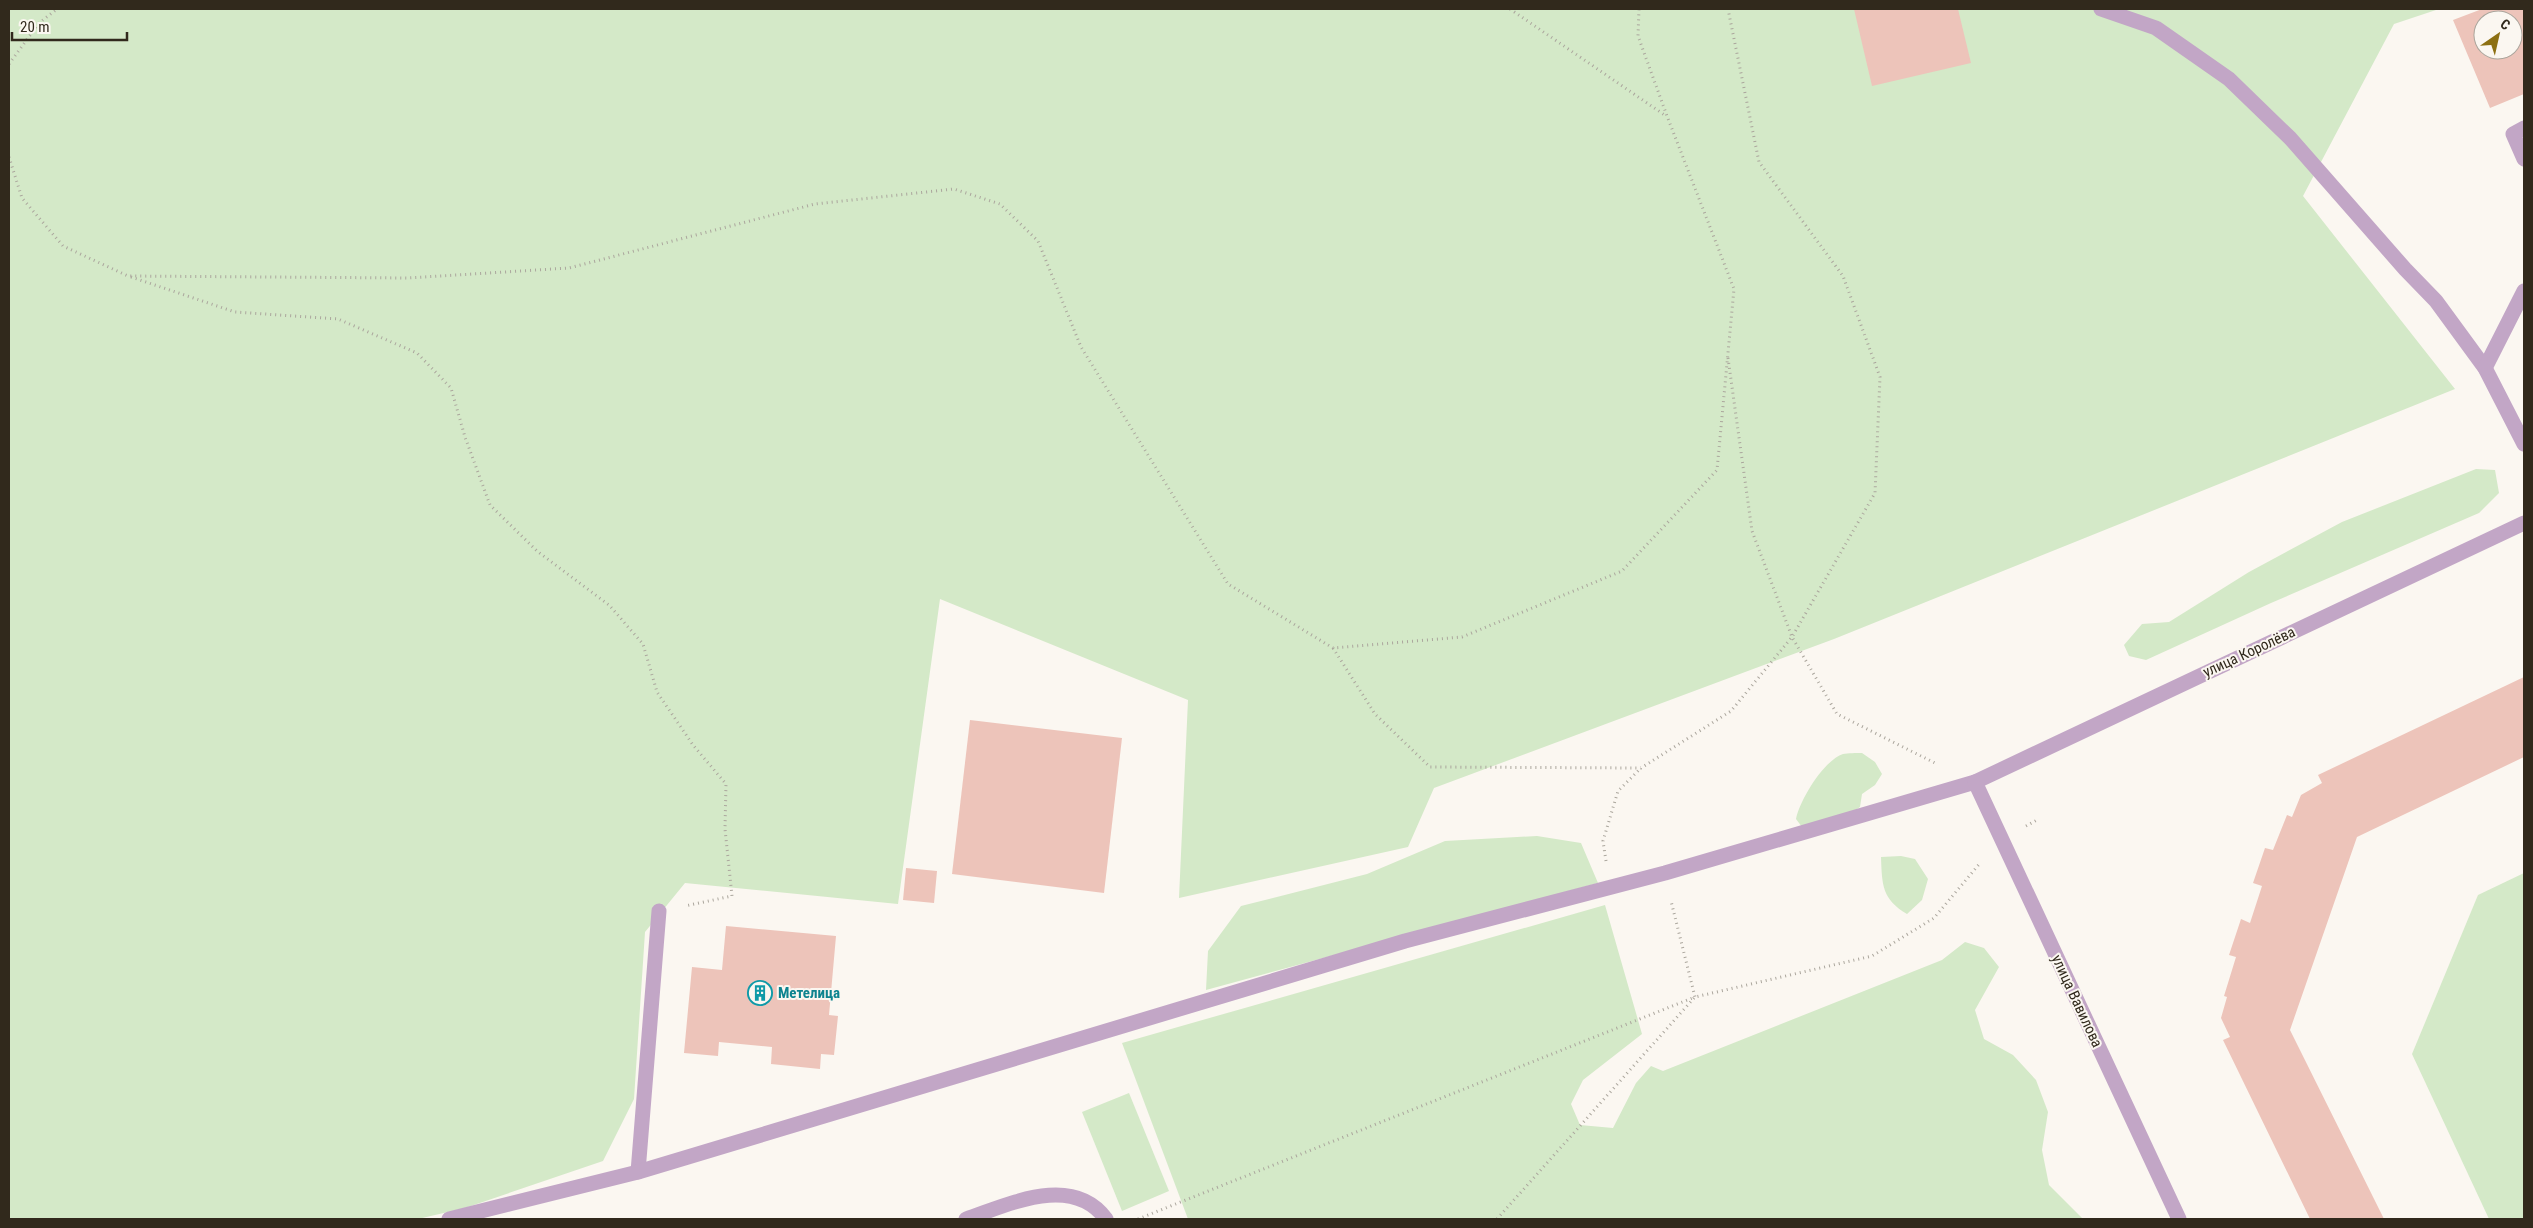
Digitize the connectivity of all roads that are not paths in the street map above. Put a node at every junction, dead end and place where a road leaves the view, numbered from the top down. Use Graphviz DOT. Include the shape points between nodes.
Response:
graph roads {
  1 [pos="2101,9"];
  2 [pos="2524,128"];
  3 [pos="2524,159"];
  4 [pos="2524,291"];
  5 [pos="2485,368"];
  6 [pos="2524,444"];
  7 [pos="2524,522"];
  8 [pos="1975,782"];
  9 [pos="659,911"];
  10 [pos="638,1172"];
  11 [pos="449,1219"];
  12 [pos="966,1219"];
  13 [pos="1106,1219"];
  14 [pos="2179,1219"];
  1 -- 5 [label="street" via="2156,28 2229,79 2290,138 2436,302"];
  2 -- 3 [label="street" via="2514,134"];
  4 -- 5 [label="street"];
  5 -- 6 [label="street"];
  7 -- 8 [label="street, улица Королёва"];
  8 -- 10 [label="street, улица Королёва" via="1665,873 1405,941"];
  8 -- 14 [label="street, улица Вавилова"];
  9 -- 10 [label="street"];
  10 -- 11 [label="street, улица Королёва"];
  12 -- 13 [label="street" via="1032,1197 1061,1194 1085,1202"];
}
